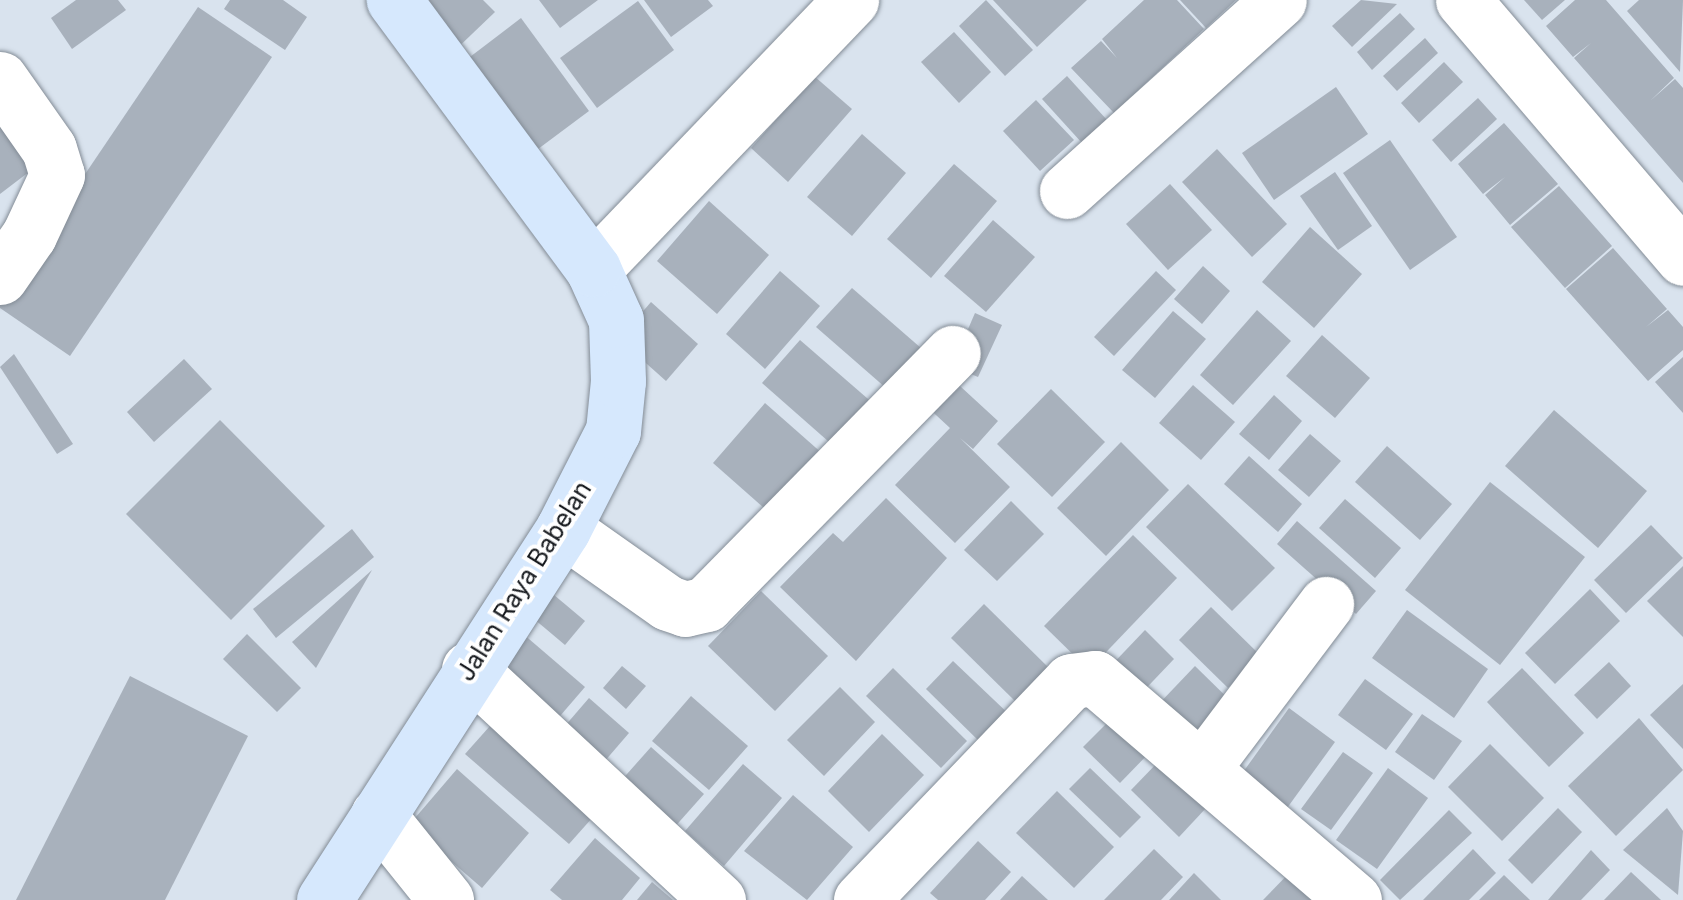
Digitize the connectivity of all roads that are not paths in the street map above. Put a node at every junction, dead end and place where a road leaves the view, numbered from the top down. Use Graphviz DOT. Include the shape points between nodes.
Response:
graph roads {
  1 [pos="394,0"];
  2 [pos="850,0"];
  3 [pos="1279,0"];
  4 [pos="1463,0"];
  5 [pos="0,79"];
  6 [pos="1067,191"];
  7 [pos="1683,258"];
  8 [pos="593,268"];
  9 [pos="0,276"];
  10 [pos="953,353"];
  11 [pos="562,528"];
  12 [pos="1326,604"];
  13 [pos="470,669"];
  14 [pos="1204,766"];
  15 [pos="378,815"];
  16 [pos="324,900"];
  17 [pos="446,900"];
  18 [pos="718,900"];
  19 [pos="861,900"];
  20 [pos="1354,900"];
  1 -- 8 [label="main road, Jalan Raya Babelan"];
  2 -- 8 [label="street"];
  3 -- 6 [label="street"];
  4 -- 7 [label="street"];
  5 -- 9 [label="street" via="49,149 57,174 29,235"];
  8 -- 11 [label="main road, Jalan Raya Babelan" via="616,320 614,431"];
  10 -- 11 [label="street" via="706,604 685,609 668,603"];
  11 -- 13 [label="main road, Jalan Raya Babelan"];
  12 -- 14 [label="street"];
  13 -- 15 [label="main road, Jalan Raya Babelan"];
  13 -- 18 [label="street"];
  14 -- 19 [label="street" via="1095,678 1072,681"];
  14 -- 20 [label="street"];
  15 -- 16 [label="main road, Jalan Raya Babelan"];
  15 -- 17 [label="street"];
}
